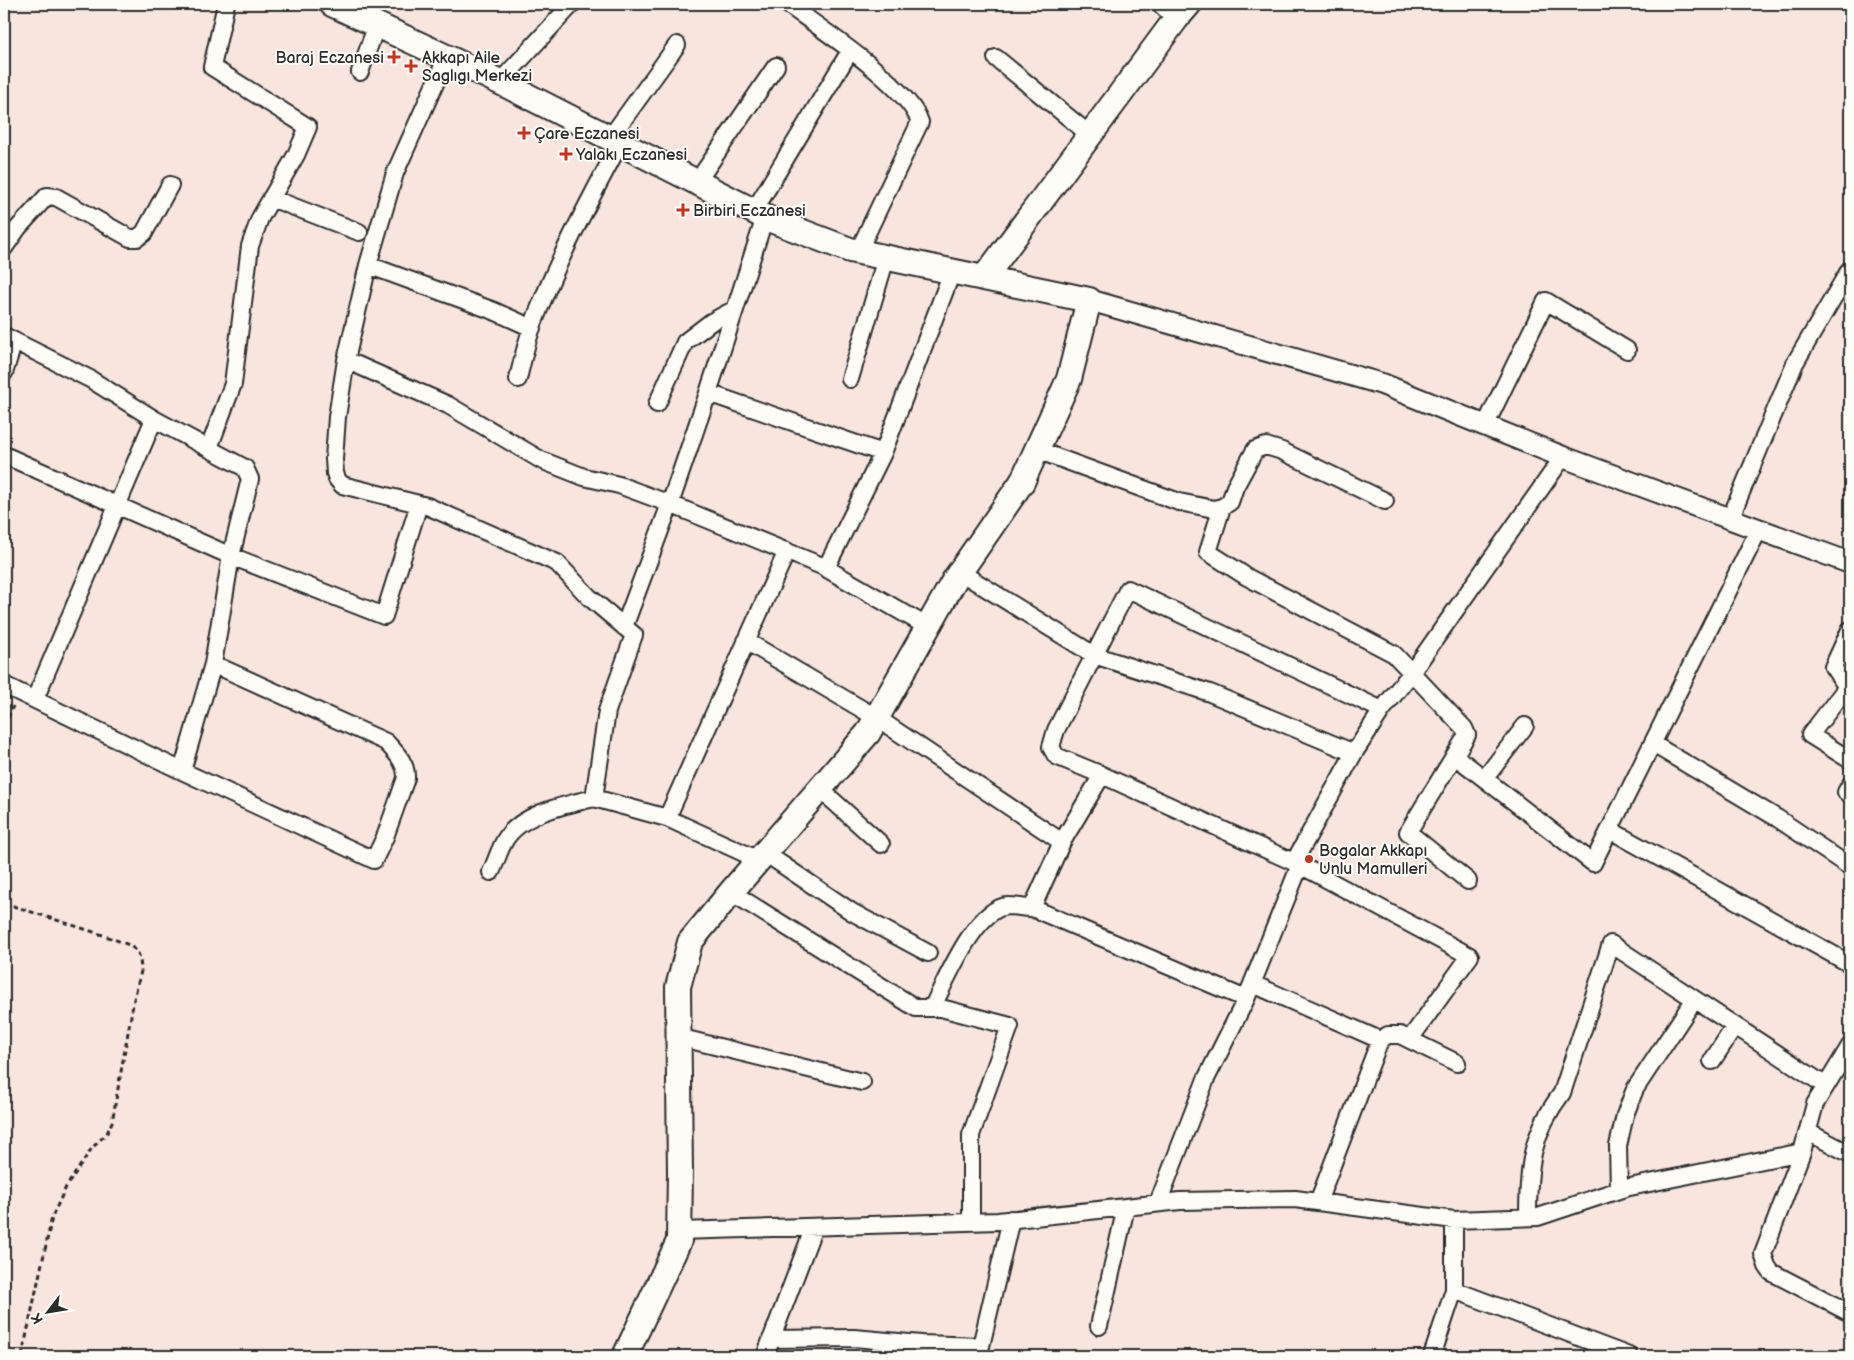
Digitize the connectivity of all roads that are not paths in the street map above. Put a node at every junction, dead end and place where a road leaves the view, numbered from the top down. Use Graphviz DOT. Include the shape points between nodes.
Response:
graph roads {
  1 [pos="226,4"];
  2 [pos="332,4"];
  3 [pos="572,4"];
  4 [pos="787,4"];
  5 [pos="1175,9"];
  6 [pos="376,24"];
  7 [pos="677,45"];
  8 [pos="850,51"];
  9 [pos="447,57"];
  10 [pos="996,58"];
  11 [pos="776,66"];
  12 [pos="360,72"];
  13 [pos="500,82"];
  14 [pos="1090,136"];
  15 [pos="615,140"];
  16 [pos="698,182"];
  17 [pos="170,185"];
  18 [pos="271,198"];
  19 [pos="759,214"];
  20 [pos="359,232"];
  21 [pos="4,248"];
  22 [pos="858,252"];
  23 [pos="886,258"];
  24 [pos="368,266"];
  25 [pos="1850,269"];
  26 [pos="952,272"];
  27 [pos="984,278"];
  28 [pos="1089,300"];
  29 [pos="735,309"];
  30 [pos="532,328"];
  31 [pos="9,339"];
  32 [pos="1627,350"];
  33 [pos="346,360"];
  34 [pos="4,373"];
  35 [pos="518,379"];
  36 [pos="850,379"];
  37 [pos="708,393"];
  38 [pos="657,404"];
  39 [pos="154,419"];
  40 [pos="1485,426"];
  41 [pos="209,448"];
  42 [pos="1036,450"];
  43 [pos="883,452"];
  44 [pos="1563,457"];
  45 [pos="6,462"];
  46 [pos="1386,501"];
  47 [pos="419,504"];
  48 [pos="670,504"];
  49 [pos="117,505"];
  50 [pos="1222,507"];
  51 [pos="1730,519"];
  52 [pos="1759,529"];
  53 [pos="787,551"];
  54 [pos="231,556"];
  55 [pos="1850,563"];
  56 [pos="826,568"];
  57 [pos="960,572"];
  58 [pos="624,627"];
  59 [pos="928,627"];
  60 [pos="1850,630"];
  61 [pos="746,641"];
  62 [pos="1094,655"];
  63 [pos="213,664"];
  64 [pos="1412,672"];
  65 [pos="4,685"];
  66 [pos="35,699"];
  67 [pos="1382,710"];
  68 [pos="877,718"];
  69 [pos="1525,726"];
  70 [pos="1653,744"];
  71 [pos="1354,753"];
  72 [pos="1455,756"];
  73 [pos="1850,760"];
  74 [pos="182,771"];
  75 [pos="1102,775"];
  76 [pos="1485,778"];
  77 [pos="1850,784"];
  78 [pos="820,789"];
  79 [pos="1850,794"];
  80 [pos="594,798"];
  81 [pos="667,818"];
  82 [pos="1610,830"];
  83 [pos="1062,842"];
  84 [pos="881,844"];
  85 [pos="762,856"];
  86 [pos="1297,864"];
  87 [pos="1850,868"];
  88 [pos="491,872"];
  89 [pos="1468,881"];
  90 [pos="731,892"];
  91 [pos="1032,908"];
  92 [pos="928,953"];
  93 [pos="1850,964"];
  94 [pos="1253,984"];
  95 [pos="1246,999"];
  96 [pos="1694,1000"];
  97 [pos="932,1008"];
  98 [pos="1735,1026"];
  99 [pos="678,1037"];
  100 [pos="1410,1039"];
  101 [pos="1380,1040"];
  102 [pos="1850,1046"];
  103 [pos="1712,1061"];
  104 [pos="1457,1063"];
  105 [pos="862,1082"];
  106 [pos="1826,1086"];
  107 [pos="1808,1132"];
  108 [pos="1802,1152"];
  109 [pos="1850,1154"];
  110 [pos="1619,1190"];
  111 [pos="1318,1202"];
  112 [pos="1158,1203"];
  113 [pos="1126,1207"];
  114 [pos="1528,1217"];
  115 [pos="1011,1219"];
  116 [pos="1454,1220"];
  117 [pos="971,1222"];
  118 [pos="814,1227"];
  119 [pos="679,1231"];
  120 [pos="1454,1290"];
  121 [pos="1850,1312"];
  122 [pos="1098,1326"];
  123 [pos="771,1339"];
  124 [pos="979,1351"];
  125 [pos="625,1356"];
  126 [pos="764,1356"];
  127 [pos="1432,1356"];
  128 [pos="1629,1356"];
  1 -- 18 [label="street" via="212,67 308,127"];
  2 -- 6 [label="main road"];
  3 -- 13 [label="street"];
  4 -- 8 [label="street"];
  5 -- 14 [label="main road"];
  6 -- 9 [label="main road"];
  6 -- 12 [label="street"];
  7 -- 15 [label="street"];
  8 -- 19 [label="street"];
  8 -- 22 [label="street" via="885,78 917,113 920,122"];
  9 -- 13 [label="main road"];
  9 -- 24 [label="street" via="395,173"];
  10 -- 14 [label="street"];
  11 -- 16 [label="street"];
  13 -- 15 [label="main road"];
  14 -- 27 [label="main road"];
  15 -- 16 [label="main road"];
  15 -- 30 [label="street"];
  16 -- 19 [label="main road"];
  17 -- 21 [label="street" via="144,233 137,238 130,238 56,197 47,196"];
  18 -- 20 [label="street"];
  18 -- 41 [label="street" via="250,246 232,384"];
  19 -- 22 [label="main road"];
  19 -- 29 [label="street"];
  22 -- 23 [label="main road"];
  23 -- 26 [label="main road"];
  23 -- 36 [label="street"];
  24 -- 30 [label="street"];
  24 -- 33 [label="street"];
  25 -- 51 [label="street" via="1795,363"];
  26 -- 27 [label="main road"];
  26 -- 43 [label="street"];
  27 -- 28 [label="main road"];
  28 -- 40 [label="street" via="1382,384"];
  28 -- 42 [label="main road" via="1069,379"];
  29 -- 37 [label="street"];
  29 -- 38 [label="street" via="685,342"];
  30 -- 35 [label="street"];
  31 -- 34 [label="street"];
  31 -- 39 [label="street" via="90,379"];
  32 -- 40 [label="street" via="1546,301"];
  33 -- 47 [label="street" via="337,417 334,459 337,479 342,485"];
  33 -- 48 [label="street" via="448,406 541,460"];
  37 -- 43 [label="street"];
  37 -- 48 [label="street"];
  39 -- 41 [label="street"];
  39 -- 49 [label="street"];
  40 -- 44 [label="street"];
  41 -- 54 [label="street" via="245,468 250,479"];
  42 -- 50 [label="street" via="1179,502 1214,509"];
  42 -- 57 [label="main road" via="1022,482"];
  43 -- 56 [label="street"];
  44 -- 51 [label="street"];
  44 -- 64 [label="street"];
  45 -- 49 [label="street"];
  46 -- 50 [label="street" via="1266,446 1255,450 1234,487 1230,502"];
  47 -- 54 [label="street" via="384,616"];
  47 -- 58 [label="street" via="556,563"];
  48 -- 53 [label="street"];
  48 -- 58 [label="street"];
  49 -- 54 [label="street"];
  49 -- 66 [label="street"];
  50 -- 64 [label="street" via="1208,552 1247,577 1394,654"];
  51 -- 52 [label="street"];
  52 -- 55 [label="street"];
  52 -- 70 [label="street"];
  53 -- 56 [label="street"];
  53 -- 61 [label="street"];
  54 -- 63 [label="street"];
  56 -- 59 [label="street"];
  57 -- 59 [label="main road"];
  57 -- 62 [label="street"];
  58 -- 80 [label="street" via="634,635 607,711"];
  59 -- 68 [label="main road"];
  60 -- 73 [label="street" via="1833,667 1847,687 1810,735"];
  61 -- 68 [label="street"];
  61 -- 81 [label="street"];
  62 -- 67 [label="street" via="1128,589"];
  62 -- 71 [label="street" via="1210,693"];
  62 -- 75 [label="street" via="1056,730 1051,747 1056,756"];
  63 -- 74 [label="street"];
  63 -- 74 [label="street" via="386,742 407,770 406,778 374,860"];
  64 -- 67 [label="street"];
  64 -- 72 [label="street" via="1464,728 1467,736"];
  65 -- 66 [label="street"];
  66 -- 74 [label="street"];
  67 -- 71 [label="street"];
  68 -- 78 [label="main road" via="868,734"];
  68 -- 83 [label="street"];
  69 -- 76 [label="street"];
  70 -- 82 [label="street"];
  70 -- 87 [label="street" via="1778,818"];
  71 -- 86 [label="street"];
  72 -- 76 [label="street"];
  72 -- 89 [label="street" via="1408,832"];
  75 -- 83 [label="street"];
  75 -- 86 [label="street"];
  76 -- 82 [label="street" via="1593,863"];
  77 -- 79 [label="street" via="1846,792"];
  78 -- 84 [label="street"];
  78 -- 85 [label="main road"];
  80 -- 81 [label="street"];
  80 -- 88 [label="street" via="540,814 514,829 505,840"];
  81 -- 85 [label="street"];
  82 -- 93 [label="street"];
  83 -- 91 [label="street"];
  85 -- 90 [label="main road"];
  85 -- 92 [label="street" via="852,912"];
  86 -- 94 [label="street"];
  86 -- 100 [label="street" via="1470,956"];
  90 -- 97 [label="street" via="916,1008"];
  90 -- 99 [label="main road" via="690,942 678,987"];
  91 -- 95 [label="street"];
  91 -- 97 [label="street" via="1007,906 986,916 972,931"];
  94 -- 95 [label="street"];
  94 -- 101 [label="street"];
  95 -- 112 [label="street" via="1206,1079"];
  96 -- 98 [label="street"];
  96 -- 110 [label="street" via="1634,1089 1618,1146"];
  96 -- 114 [label="street" via="1611,944 1562,1093 1541,1126 1533,1151"];
  97 -- 117 [label="street" via="1010,1026 970,1136"];
  98 -- 103 [label="street"];
  98 -- 106 [label="street"];
  99 -- 105 [label="street"];
  99 -- 119 [label="main road"];
  100 -- 101 [label="street" via="1388,1035"];
  100 -- 104 [label="street"];
  101 -- 111 [label="street"];
  102 -- 106 [label="street"];
  106 -- 107 [label="street" via="1815,1104"];
  107 -- 108 [label="street"];
  107 -- 109 [label="street"];
  108 -- 110 [label="street"];
  108 -- 121 [label="street" via="1763,1254 1764,1260 1771,1272"];
  110 -- 114 [label="street" via="1538,1217"];
  111 -- 112 [label="street" via="1295,1199"];
  111 -- 116 [label="street"];
  112 -- 113 [label="street"];
  113 -- 115 [label="street"];
  113 -- 122 [label="street"];
  114 -- 116 [label="street"];
  115 -- 117 [label="street"];
  115 -- 124 [label="street"];
  116 -- 120 [label="street"];
  117 -- 118 [label="street"];
  118 -- 119 [label="street"];
  118 -- 123 [label="street"];
  119 -- 125 [label="main road" via="679,1241"];
  120 -- 127 [label="street"];
  120 -- 128 [label="street"];
  123 -- 124 [label="street" via="854,1338"];
  123 -- 126 [label="street"];
}
